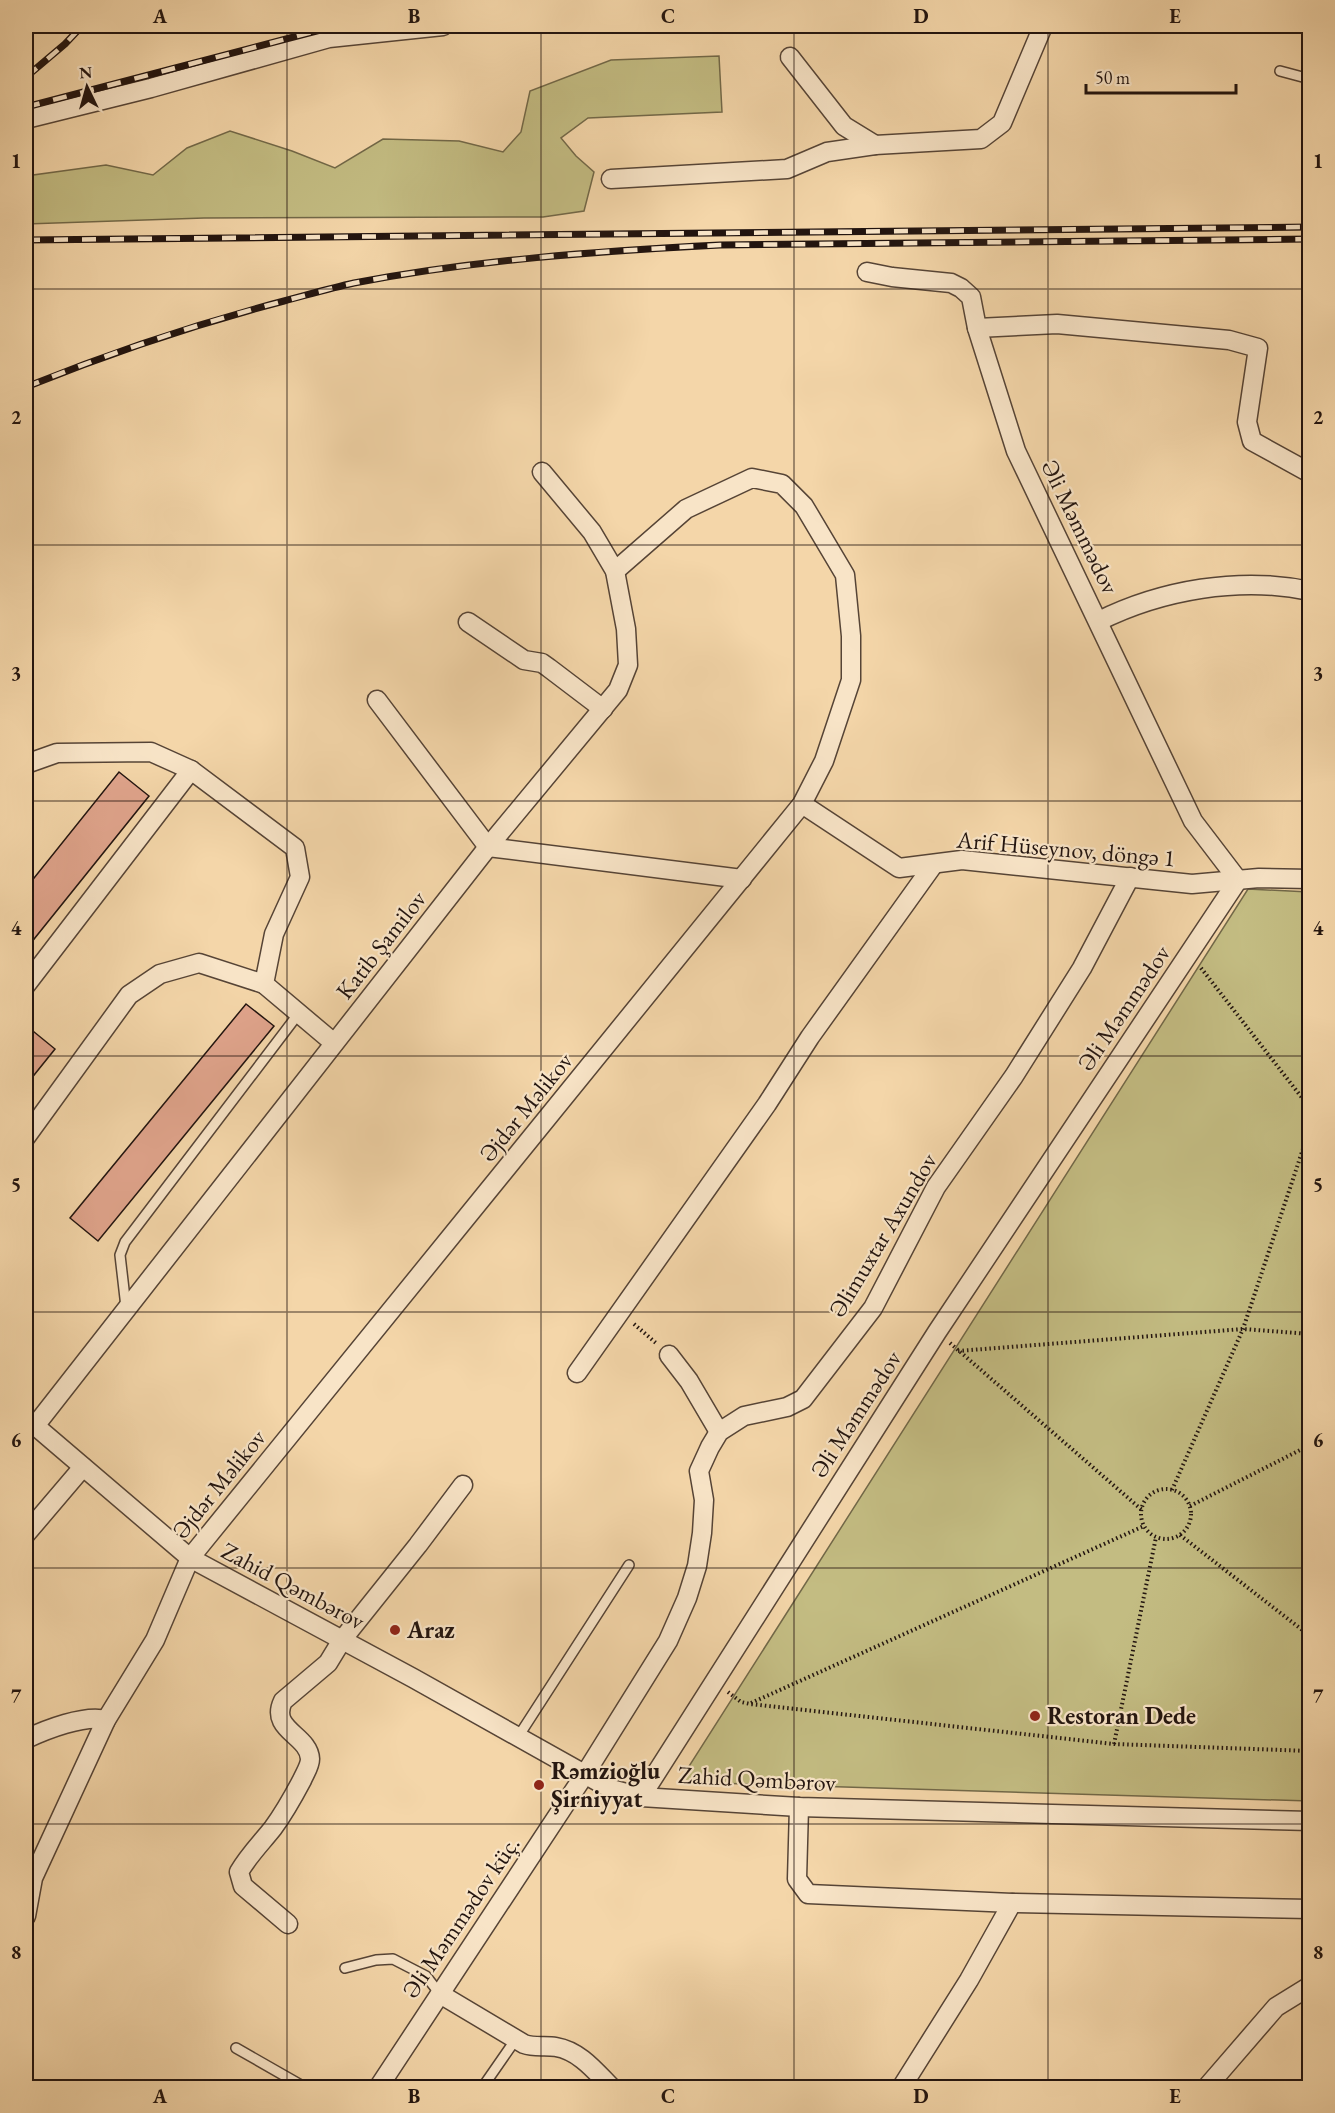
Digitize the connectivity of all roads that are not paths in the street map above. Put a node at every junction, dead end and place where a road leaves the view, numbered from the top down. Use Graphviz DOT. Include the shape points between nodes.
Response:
graph roads {
  1 [pos="443,26"];
  2 [pos="1043,26"];
  3 [pos="1298,26"];
  4 [pos="1310,27"];
  5 [pos="328,32"];
  6 [pos="790,57"];
  7 [pos="1280,71"];
  8 [pos="1310,79"];
  9 [pos="26,119"];
  10 [pos="875,145"];
  11 [pos="611,180"];
  12 [pos="867,272"];
  13 [pos="976,328"];
  14 [pos="542,472"];
  15 [pos="1310,473"];
  16 [pos="615,572"];
  17 [pos="1310,591"];
  18 [pos="1099,621"];
  19 [pos="468,622"];
  20 [pos="377,700"];
  21 [pos="603,709"];
  22 [pos="26,764"];
  23 [pos="191,770"];
  24 [pos="802,804"];
  25 [pos="488,847"];
  26 [pos="934,864"];
  27 [pos="1130,878"];
  28 [pos="742,879"];
  29 [pos="1310,879"];
  30 [pos="1238,880"];
  31 [pos="264,984"];
  32 [pos="26,985"];
  33 [pos="299,1013"];
  34 [pos="334,1043"];
  35 [pos="26,1137"];
  36 [pos="126,1310"];
  37 [pos="669,1355"];
  38 [pos="577,1372"];
  39 [pos="30,1422"];
  40 [pos="719,1432"];
  41 [pos="83,1467"];
  42 [pos="463,1485"];
  43 [pos="26,1534"];
  44 [pos="190,1558"];
  45 [pos="629,1565"];
  46 [pos="342,1640"];
  47 [pos="106,1720"];
  48 [pos="29,1732"];
  49 [pos="518,1737"];
  50 [pos="585,1774"];
  51 [pos="641,1797"];
  52 [pos="799,1807"];
  53 [pos="1310,1821"];
  54 [pos="1012,1903"];
  55 [pos="1310,1909"];
  56 [pos="26,1916"];
  57 [pos="288,1924"];
  58 [pos="345,1968"];
  59 [pos="1310,1986"];
  60 [pos="440,1994"];
  61 [pos="516,2039"];
  62 [pos="236,2048"];
  63 [pos="306,2088"];
  64 [pos="378,2088"];
  65 [pos="482,2088"];
  66 [pos="612,2088"];
  67 [pos="900,2088"];
  68 [pos="1206,2088"];
  1 -- 5 [label="street"];
  2 -- 10 [label="street" via="1002,123 981,139"];
  3 -- 4 [label="lane"];
  5 -- 9 [label="street" via="152,88"];
  6 -- 10 [label="street" via="844,126"];
  7 -- 8 [label="lane"];
  10 -- 11 [label="street" via="827,152 787,169"];
  12 -- 13 [label="street, Əli Məmmədov" via="951,283 961,288 970,297"];
  13 -- 15 [label="street" via="1057,324 1229,340 1258,348 1247,422 1252,441"];
  13 -- 18 [label="street, Əli Məmmədov" via="1016,451"];
  14 -- 16 [label="street, Katib Şamilov" via="592,532"];
  16 -- 21 [label="street, Katib Şamilov" via="626,629 628,665 618,690"];
  16 -- 24 [label="street, Əjdər Məlikov" via="686,509 752,478 782,484 804,506 845,575 851,636 850,680 824,761"];
  17 -- 18 [label="street" via="1283,585 1183,592 1123,609"];
  18 -- 30 [label="street, Əli Məmmədov" via="1193,820"];
  19 -- 21 [label="street" via="524,660 542,663"];
  20 -- 25 [label="street"];
  21 -- 25 [label="street, Katib Şamilov"];
  22 -- 23 [label="street" via="57,753 151,752"];
  23 -- 31 [label="street" via="295,848 300,877 274,934"];
  23 -- 32 [label="street"];
  24 -- 26 [label="street, Arif Hüseynov, döngə 1" via="899,868"];
  24 -- 28 [label="street, Əjdər Məlikov"];
  25 -- 28 [label="street"];
  25 -- 34 [label="street, Katib Şamilov"];
  26 -- 27 [label="street, Arif Hüseynov, döngə 1" via="962,861"];
  26 -- 38 [label="street"];
  27 -- 30 [label="street, Arif Hüseynov, döngə 1" via="1192,884"];
  27 -- 40 [label="street, Əlimuxtar Axundov" via="1082,968 1014,1076 936,1187 873,1308 803,1399 787,1407 744,1416"];
  28 -- 44 [label="street, Əjdər Məlikov"];
  29 -- 30 [label="street, Arif Hüseynov, döngə 1"];
  30 -- 51 [label="street, Əli Məmmədov" via="937,1332"];
  31 -- 33 [label="street"];
  31 -- 35 [label="street" via="199,963 160,974 129,995"];
  33 -- 34 [label="street"];
  33 -- 36 [label="lane" via="125,1242 120,1255"];
  34 -- 36 [label="street, Katib Şamilov"];
  36 -- 39 [label="street, Katib Şamilov"];
  37 -- 40 [label="street"];
  39 -- 41 [label="street, Zahid Qəmbərov"];
  40 -- 50 [label="street" via="699,1471 704,1500 702,1533 687,1598 668,1641"];
  41 -- 43 [label="street"];
  41 -- 44 [label="street, Zahid Qəmbərov"];
  42 -- 46 [label="street"];
  44 -- 46 [label="street, Zahid Qəmbərov"];
  44 -- 47 [label="street, Əjdər Məlikov" via="155,1640"];
  45 -- 49 [label="lane"];
  46 -- 49 [label="street, Zahid Qəmbərov"];
  46 -- 57 [label="street" via="328,1663 280,1706 282,1722 307,1749 309,1766 293,1798 239,1872 243,1886"];
  47 -- 48 [label="street" via="89,1718"];
  47 -- 56 [label="street, Əjdər Məlikov" via="33,1878"];
  49 -- 50 [label="street, Zahid Qəmbərov"];
  50 -- 51 [label="street, Zahid Qəmbərov" via="610,1789"];
  50 -- 60 [label="street, Əli Məmmədov küç."];
  51 -- 52 [label="street, Zahid Qəmbərov"];
  52 -- 53 [label="street, Zahid Qəmbərov"];
  52 -- 54 [label="street" via="797,1879 808,1894"];
  54 -- 55 [label="street"];
  54 -- 67 [label="street" via="969,1980"];
  58 -- 60 [label="lane" via="393,1959 426,1976"];
  59 -- 68 [label="street" via="1276,2007"];
  60 -- 61 [label="street"];
  60 -- 64 [label="street, Əli Məmmədov küç."];
  61 -- 65 [label="lane"];
  61 -- 66 [label="street" via="531,2046 566,2049 581,2057"];
  62 -- 63 [label="lane"];
}
